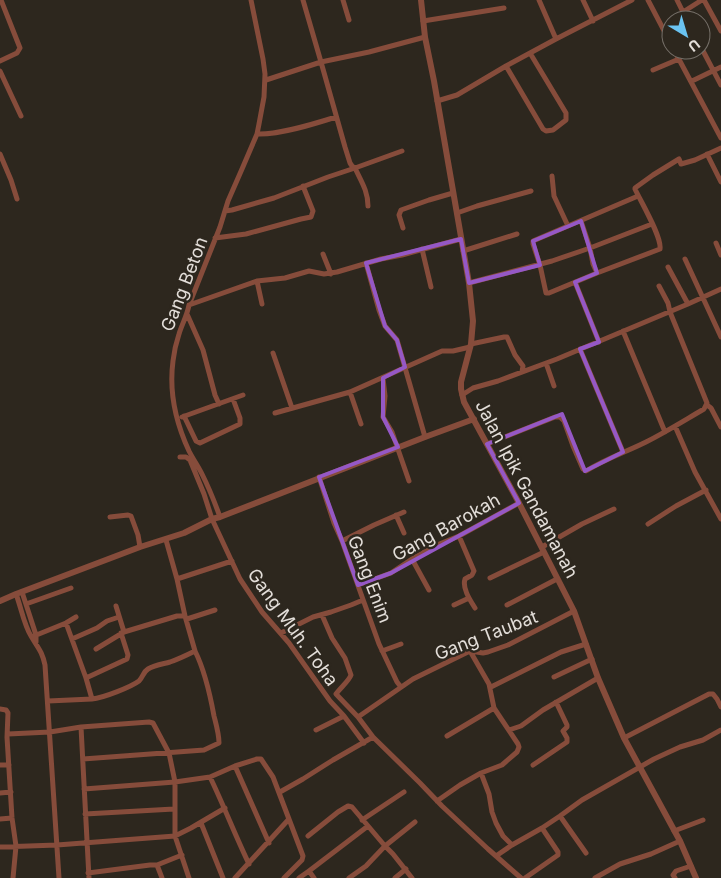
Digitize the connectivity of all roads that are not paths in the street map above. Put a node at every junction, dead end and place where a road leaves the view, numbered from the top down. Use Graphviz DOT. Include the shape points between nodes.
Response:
graph roads {
  1 [pos="1,0"];
  2 [pos="251,0"];
  3 [pos="303,0"];
  4 [pos="343,0"];
  5 [pos="421,0"];
  6 [pos="540,0"];
  7 [pos="583,0"];
  8 [pos="632,0"];
  9 [pos="648,0"];
  10 [pos="703,0"];
  11 [pos="504,8"];
  12 [pos="686,10"];
  13 [pos="349,20"];
  14 [pos="593,21"];
  15 [pos="423,22"];
  16 [pos="661,25"];
  17 [pos="721,31"];
  18 [pos="425,37"];
  19 [pos="556,39"];
  20 [pos="530,53"];
  21 [pos="677,60"];
  22 [pos="680,60"];
  23 [pos="708,60"];
  24 [pos="0,61"];
  25 [pos="321,62"];
  26 [pos="506,66"];
  27 [pos="721,67"];
  28 [pos="653,70"];
  29 [pos="0,71"];
  30 [pos="714,71"];
  31 [pos="266,80"];
  32 [pos="692,81"];
  33 [pos="721,85"];
  34 [pos="437,101"];
  35 [pos="21,116"];
  36 [pos="336,117"];
  37 [pos="257,134"];
  38 [pos="721,138"];
  39 [pos="721,148"];
  40 [pos="402,151"];
  41 [pos="0,154"];
  42 [pos="707,154"];
  43 [pos="355,168"];
  44 [pos="552,176"];
  45 [pos="721,182"];
  46 [pos="304,186"];
  47 [pos="531,191"];
  48 [pos="453,194"];
  49 [pos="638,196"];
  50 [pos="17,199"];
  51 [pos="368,206"];
  52 [pos="225,211"];
  53 [pos="457,213"];
  54 [pos="580,221"];
  55 [pos="652,224"];
  56 [pos="568,226"];
  57 [pos="403,228"];
  58 [pos="517,234"];
  59 [pos="215,238"];
  60 [pos="461,239"];
  61 [pos="716,243"];
  62 [pos="590,248"];
  63 [pos="422,249"];
  64 [pos="463,250"];
  65 [pos="323,254"];
  66 [pos="721,254"];
  67 [pos="685,259"];
  68 [pos="366,263"];
  69 [pos="540,265"];
  70 [pos="668,267"];
  71 [pos="597,273"];
  72 [pos="331,274"];
  73 [pos="257,282"];
  74 [pos="575,282"];
  75 [pos="469,283"];
  76 [pos="659,286"];
  77 [pos="431,287"];
  78 [pos="721,289"];
  79 [pos="703,298"];
  80 [pos="262,304"];
  81 [pos="688,304"];
  82 [pos="188,305"];
  83 [pos="670,312"];
  84 [pos="187,314"];
  85 [pos="623,331"];
  86 [pos="721,337"];
  87 [pos="599,342"];
  88 [pos="471,346"];
  89 [pos="580,349"];
  90 [pos="272,353"];
  91 [pos="546,363"];
  92 [pos="405,367"];
  93 [pos="522,372"];
  94 [pos="383,378"];
  95 [pos="554,386"];
  96 [pos="350,392"];
  97 [pos="243,395"];
  98 [pos="462,395"];
  99 [pos="233,399"];
  100 [pos="219,404"];
  101 [pos="707,405"];
  102 [pos="292,408"];
  103 [pos="274,413"];
  104 [pos="184,416"];
  105 [pos="178,419"];
  106 [pos="474,419"];
  107 [pos="361,424"];
  108 [pos="675,426"];
  109 [pos="721,427"];
  110 [pos="665,432"];
  111 [pos="425,436"];
  112 [pos="487,444"];
  113 [pos="398,447"];
  114 [pos="623,452"];
  115 [pos="180,457"];
  116 [pos="319,478"];
  117 [pos="410,481"];
  118 [pos="706,490"];
  119 [pos="519,503"];
  120 [pos="614,508"];
  121 [pos="404,512"];
  122 [pos="396,515"];
  123 [pos="110,517"];
  124 [pos="220,517"];
  125 [pos="212,519"];
  126 [pos="721,519"];
  127 [pos="648,524"];
  128 [pos="404,533"];
  129 [pos="459,536"];
  130 [pos="166,540"];
  131 [pos="342,541"];
  132 [pos="140,547"];
  133 [pos="543,550"];
  134 [pos="412,559"];
  135 [pos="232,561"];
  136 [pos="490,578"];
  137 [pos="557,579"];
  138 [pos="177,580"];
  139 [pos="358,585"];
  140 [pos="71,588"];
  141 [pos="429,590"];
  142 [pos="17,594"];
  143 [pos="469,598"];
  144 [pos="363,600"];
  145 [pos="0,601"];
  146 [pos="26,604"];
  147 [pos="454,605"];
  148 [pos="507,605"];
  149 [pos="116,606"];
  150 [pos="475,608"];
  151 [pos="215,610"];
  152 [pos="574,611"];
  153 [pos="322,615"];
  154 [pos="76,617"];
  155 [pos="120,617"];
  156 [pos="186,617"];
  157 [pos="66,623"];
  158 [pos="285,631"];
  159 [pos="122,632"];
  160 [pos="34,636"];
  161 [pos="72,639"];
  162 [pos="401,644"];
  163 [pos="586,644"];
  164 [pos="96,649"];
  165 [pos="195,651"];
  166 [pos="382,651"];
  167 [pos="470,651"];
  168 [pos="592,659"];
  169 [pos="554,677"];
  170 [pos="86,678"];
  171 [pos="598,678"];
  172 [pos="491,687"];
  173 [pos="401,688"];
  174 [pos="92,699"];
  175 [pos="48,701"];
  176 [pos="556,702"];
  177 [pos="721,707"];
  178 [pos="494,708"];
  179 [pos="0,709"];
  180 [pos="344,716"];
  181 [pos="358,717"];
  182 [pos="81,727"];
  183 [pos="316,730"];
  184 [pos="509,730"];
  185 [pos="721,730"];
  186 [pos="50,732"];
  187 [pos="8,735"];
  188 [pos="448,736"];
  189 [pos="0,737"];
  190 [pos="624,738"];
  191 [pos="368,740"];
  192 [pos="169,753"];
  193 [pos="83,759"];
  194 [pos="9,765"];
  195 [pos="533,765"];
  196 [pos="0,766"];
  197 [pos="235,766"];
  198 [pos="640,767"];
  199 [pos="481,773"];
  200 [pos="210,777"];
  201 [pos="175,782"];
  202 [pos="84,789"];
  203 [pos="11,792"];
  204 [pos="280,792"];
  205 [pos="404,792"];
  206 [pos="0,793"];
  207 [pos="437,801"];
  208 [pos="225,808"];
  209 [pos="174,809"];
  210 [pos="85,814"];
  211 [pos="560,816"];
  212 [pos="12,818"];
  213 [pos="0,819"];
  214 [pos="289,819"];
  215 [pos="362,820"];
  216 [pos="703,820"];
  217 [pos="415,822"];
  218 [pos="201,823"];
  219 [pos="368,826"];
  220 [pos="542,828"];
  221 [pos="674,831"];
  222 [pos="175,836"];
  223 [pos="308,836"];
  224 [pos="680,841"];
  225 [pos="87,843"];
  226 [pos="269,843"];
  227 [pos="57,845"];
  228 [pos="512,845"];
  229 [pos="16,846"];
  230 [pos="385,846"];
  231 [pos="0,847"];
  232 [pos="586,853"];
  233 [pos="182,855"];
  234 [pos="496,856"];
  235 [pos="248,864"];
  236 [pos="156,865"];
  237 [pos="691,866"];
  238 [pos="406,870"];
  239 [pos="309,871"];
  240 [pos="88,875"];
  241 [pos="13,878"];
  242 [pos="59,878"];
  243 [pos="162,878"];
  244 [pos="190,878"];
  245 [pos="223,878"];
  246 [pos="235,878"];
  247 [pos="284,878"];
  248 [pos="299,878"];
  249 [pos="314,878"];
  250 [pos="349,878"];
  251 [pos="395,878"];
  252 [pos="412,878"];
  253 [pos="521,878"];
  254 [pos="525,878"];
  255 [pos="595,878"];
  256 [pos="675,878"];
  257 [pos="696,878"];
  1 -- 24 [label="street" via="20,48 17,53"];
  2 -- 31 [label="street, Gang Beton"];
  3 -- 25 [label="street"];
  4 -- 13 [label="street"];
  5 -- 15 [label="street, Jalan Ipik Gandamanah"];
  6 -- 19 [label="street"];
  7 -- 14 [label="street"];
  8 -- 14 [label="street"];
  9 -- 16 [label="street"];
  10 -- 12 [label="street"];
  10 -- 17 [label="street"];
  11 -- 15 [label="street"];
  14 -- 19 [label="street"];
  15 -- 18 [label="street, Jalan Ipik Gandamanah"];
  18 -- 25 [label="street"];
  18 -- 34 [label="street, Jalan Ipik Gandamanah"];
  19 -- 20 [label="street"];
  20 -- 26 [label="street"];
  20 -- 26 [label="street" via="566,114 566,120 553,130 543,129"];
  21 -- 28 [label="street"];
  22 -- 32 [label="street"];
  23 -- 30 [label="street"];
  25 -- 31 [label="street"];
  25 -- 36 [label="street"];
  26 -- 34 [label="street" via="457,95"];
  27 -- 30 [label="street"];
  29 -- 35 [label="street"];
  30 -- 32 [label="street"];
  30 -- 33 [label="street"];
  31 -- 37 [label="street, Gang Beton"];
  32 -- 38 [label="street"];
  34 -- 48 [label="street, Jalan Ipik Gandamanah"];
  36 -- 37 [label="street" via="284,131"];
  36 -- 43 [label="street" via="350,163"];
  37 -- 52 [label="street, Gang Beton"];
  39 -- 42 [label="street"];
  40 -- 43 [label="street"];
  41 -- 50 [label="street"];
  42 -- 45 [label="street"];
  42 -- 49 [label="street" via="681,164 678,159 671,163 635,188"];
  43 -- 46 [label="street"];
  43 -- 51 [label="street" via="367,193"];
  44 -- 56 [label="street" via="554,196"];
  46 -- 52 [label="street"];
  46 -- 59 [label="street" via="313,212 311,217 246,234"];
  47 -- 53 [label="street"];
  48 -- 53 [label="street, Jalan Ipik Gandamanah"];
  48 -- 57 [label="street" via="401,210 399,215"];
  49 -- 54 [label="street"];
  49 -- 55 [label="street"];
  52 -- 59 [label="street, Gang Beton"];
  53 -- 60 [label="street, Jalan Ipik Gandamanah"];
  54 -- 56 [label="street"];
  54 -- 62 [label="street"];
  55 -- 62 [label="street"];
  55 -- 71 [label="street" via="660,249"];
  56 -- 69 [label="street" via="533,241"];
  58 -- 64 [label="street"];
  59 -- 82 [label="street, Gang Beton"];
  60 -- 63 [label="street"];
  60 -- 64 [label="street, Jalan Ipik Gandamanah"];
  61 -- 66 [label="street"];
  62 -- 69 [label="street"];
  62 -- 71 [label="street"];
  63 -- 68 [label="street"];
  63 -- 77 [label="street"];
  64 -- 75 [label="street, Jalan Ipik Gandamanah"];
  65 -- 72 [label="street"];
  67 -- 79 [label="street"];
  68 -- 72 [label="street"];
  68 -- 92 [label="street" via="379,310 385,326 397,340"];
  69 -- 74 [label="street" via="546,293"];
  69 -- 75 [label="street"];
  70 -- 81 [label="street"];
  71 -- 74 [label="street"];
  72 -- 73 [label="street" via="309,271"];
  73 -- 80 [label="street"];
  73 -- 82 [label="street"];
  74 -- 87 [label="street"];
  75 -- 88 [label="street, Jalan Ipik Gandamanah" via="473,321"];
  76 -- 83 [label="street"];
  78 -- 79 [label="street"];
  79 -- 81 [label="street"];
  79 -- 86 [label="street"];
  81 -- 83 [label="street"];
  82 -- 84 [label="street, Gang Beton"];
  83 -- 85 [label="street"];
  83 -- 101 [label="street"];
  84 -- 100 [label="street" via="203,350"];
  84 -- 105 [label="street, Gang Beton" via="173,361 174,407"];
  85 -- 87 [label="street"];
  85 -- 110 [label="street"];
  87 -- 89 [label="street"];
  88 -- 92 [label="street" via="442,351"];
  88 -- 93 [label="street" via="507,337 523,366"];
  88 -- 98 [label="street, Jalan Ipik Gandamanah" via="461,382"];
  89 -- 91 [label="street"];
  89 -- 114 [label="street"];
  90 -- 102 [label="street"];
  91 -- 93 [label="street"];
  91 -- 95 [label="street"];
  92 -- 94 [label="street"];
  92 -- 111 [label="street"];
  93 -- 98 [label="street" via="473,388"];
  94 -- 96 [label="street"];
  94 -- 113 [label="street" via="383,417"];
  96 -- 102 [label="street"];
  96 -- 107 [label="street"];
  97 -- 99 [label="street"];
  98 -- 106 [label="street, Jalan Ipik Gandamanah"];
  99 -- 100 [label="street"];
  99 -- 104 [label="street" via="240,424 200,443 196,442"];
  100 -- 104 [label="street"];
  101 -- 108 [label="street"];
  101 -- 109 [label="street"];
  102 -- 103 [label="street"];
  104 -- 105 [label="street"];
  105 -- 124 [label="street, Gang Beton"];
  106 -- 111 [label="street"];
  106 -- 112 [label="street, Jalan Ipik Gandamanah"];
  108 -- 110 [label="street"];
  108 -- 118 [label="street"];
  110 -- 114 [label="street"];
  111 -- 113 [label="street"];
  112 -- 114 [label="street" via="560,416 585,471"];
  112 -- 119 [label="street, Jalan Ipik Gandamanah"];
  113 -- 116 [label="street"];
  113 -- 117 [label="street"];
  115 -- 125 [label="street, Gang Muh. Toha" via="190,460"];
  116 -- 124 [label="street"];
  116 -- 131 [label="street, Gang Enim"];
  118 -- 126 [label="street"];
  118 -- 127 [label="street"];
  119 -- 129 [label="street, Gang Barokah"];
  119 -- 133 [label="street, Jalan Ipik Gandamanah"];
  120 -- 133 [label="street" via="568,532"];
  121 -- 122 [label="street"];
  122 -- 128 [label="street"];
  122 -- 131 [label="street"];
  123 -- 132 [label="street" via="131,516"];
  124 -- 125 [label="street"];
  125 -- 130 [label="street"];
  125 -- 135 [label="street, Gang Muh. Toha"];
  129 -- 134 [label="street, Gang Barokah"];
  129 -- 143 [label="street" via="474,571 463,581"];
  130 -- 132 [label="street"];
  130 -- 138 [label="street"];
  131 -- 139 [label="street, Gang Enim"];
  132 -- 142 [label="street"];
  133 -- 136 [label="street"];
  133 -- 137 [label="street, Jalan Ipik Gandamanah"];
  134 -- 139 [label="street, Gang Barokah" via="392,572"];
  134 -- 141 [label="street"];
  135 -- 138 [label="street"];
  135 -- 158 [label="street, Gang Muh. Toha" via="262,612"];
  137 -- 148 [label="street"];
  137 -- 152 [label="street, Jalan Ipik Gandamanah"];
  138 -- 156 [label="street"];
  139 -- 144 [label="street, Gang Enim"];
  140 -- 146 [label="street"];
  142 -- 145 [label="street"];
  142 -- 146 [label="street"];
  142 -- 160 [label="street"];
  143 -- 147 [label="street"];
  143 -- 150 [label="street"];
  144 -- 153 [label="street"];
  144 -- 166 [label="street, Gang Enim"];
  146 -- 160 [label="street"];
  149 -- 155 [label="street"];
  151 -- 156 [label="street"];
  152 -- 163 [label="street, Jalan Ipik Gandamanah"];
  152 -- 167 [label="street, Gang Taubat" via="501,648 483,653"];
  153 -- 158 [label="street"];
  153 -- 181 [label="street" via="351,675 336,694"];
  154 -- 157 [label="street"];
  155 -- 159 [label="street"];
  155 -- 161 [label="street"];
  156 -- 159 [label="street" via="177,616"];
  156 -- 165 [label="street"];
  157 -- 160 [label="street"];
  157 -- 161 [label="street"];
  158 -- 180 [label="street, Gang Muh. Toha" via="330,701"];
  159 -- 164 [label="street"];
  159 -- 170 [label="street" via="127,659"];
  160 -- 175 [label="street" via="46,665"];
  161 -- 170 [label="street"];
  162 -- 166 [label="street"];
  163 -- 168 [label="street, Jalan Ipik Gandamanah"];
  163 -- 172 [label="street" via="561,652"];
  165 -- 174 [label="street" via="148,669 134,684"];
  165 -- 192 [label="street" via="213,705 219,743 204,750"];
  166 -- 173 [label="street, Gang Enim"];
  167 -- 172 [label="street"];
  167 -- 173 [label="street, Gang Taubat"];
  168 -- 169 [label="street"];
  168 -- 171 [label="street, Jalan Ipik Gandamanah"];
  170 -- 174 [label="street"];
  171 -- 176 [label="street"];
  171 -- 190 [label="street, Jalan Ipik Gandamanah"];
  172 -- 178 [label="street"];
  173 -- 181 [label="street, Gang Taubat"];
  174 -- 175 [label="street"];
  175 -- 186 [label="street"];
  176 -- 184 [label="street" via="521,726"];
  176 -- 195 [label="street" via="567,725 563,731 567,742"];
  177 -- 190 [label="street" via="716,697 709,694"];
  178 -- 184 [label="street"];
  178 -- 188 [label="street"];
  179 -- 187 [label="street" via="8,713"];
  180 -- 183 [label="street"];
  180 -- 191 [label="street, Gang Muh. Toha"];
  181 -- 191 [label="street"];
  182 -- 186 [label="street"];
  182 -- 192 [label="street" via="149,722 155,725"];
  182 -- 193 [label="street"];
  184 -- 199 [label="street" via="520,747 517,752 502,765"];
  185 -- 198 [label="street"];
  186 -- 187 [label="street"];
  186 -- 227 [label="street"];
  187 -- 189 [label="street"];
  187 -- 194 [label="street"];
  190 -- 198 [label="street, Jalan Ipik Gandamanah"];
  191 -- 204 [label="street"];
  191 -- 207 [label="street"];
  192 -- 193 [label="street"];
  192 -- 201 [label="street"];
  193 -- 202 [label="street"];
  194 -- 196 [label="street"];
  194 -- 203 [label="street"];
  197 -- 200 [label="street"];
  197 -- 204 [label="street" via="261,759"];
  197 -- 226 [label="street"];
  198 -- 211 [label="street"];
  198 -- 221 [label="street, Jalan Ipik Gandamanah"];
  199 -- 207 [label="street"];
  199 -- 228 [label="street" via="496,823"];
  200 -- 201 [label="street"];
  200 -- 208 [label="street"];
  201 -- 202 [label="street"];
  201 -- 209 [label="street"];
  202 -- 210 [label="street"];
  203 -- 206 [label="street"];
  203 -- 212 [label="street"];
  204 -- 214 [label="street"];
  205 -- 215 [label="street"];
  207 -- 234 [label="street"];
  208 -- 218 [label="street"];
  208 -- 235 [label="street"];
  209 -- 210 [label="street"];
  209 -- 222 [label="street"];
  210 -- 225 [label="street"];
  211 -- 220 [label="street"];
  211 -- 232 [label="street"];
  212 -- 213 [label="street"];
  212 -- 229 [label="street"];
  214 -- 226 [label="street"];
  214 -- 247 [label="street" via="303,858"];
  215 -- 219 [label="street"];
  215 -- 223 [label="street" via="352,807 344,807"];
  216 -- 221 [label="street"];
  217 -- 230 [label="street"];
  218 -- 222 [label="street"];
  218 -- 245 [label="street"];
  219 -- 230 [label="street"];
  219 -- 239 [label="street"];
  220 -- 228 [label="street"];
  220 -- 254 [label="street" via="558,855"];
  221 -- 224 [label="street, Jalan Ipik Gandamanah"];
  222 -- 225 [label="street"];
  222 -- 233 [label="street"];
  224 -- 237 [label="street, Jalan Ipik Gandamanah"];
  224 -- 255 [label="street" via="620,864"];
  225 -- 227 [label="street"];
  225 -- 240 [label="street"];
  226 -- 235 [label="street"];
  227 -- 229 [label="street"];
  227 -- 242 [label="street"];
  228 -- 234 [label="street"];
  229 -- 231 [label="street"];
  229 -- 241 [label="street"];
  230 -- 238 [label="street"];
  230 -- 250 [label="street"];
  233 -- 236 [label="street"];
  233 -- 244 [label="street"];
  234 -- 253 [label="street"];
  235 -- 246 [label="street"];
  236 -- 240 [label="street"];
  236 -- 243 [label="street"];
  237 -- 256 [label="street" via="676,871"];
  237 -- 257 [label="street, Jalan Ipik Gandamanah"];
  238 -- 251 [label="street"];
  238 -- 252 [label="street"];
  239 -- 248 [label="street"];
  239 -- 249 [label="street"];
}
